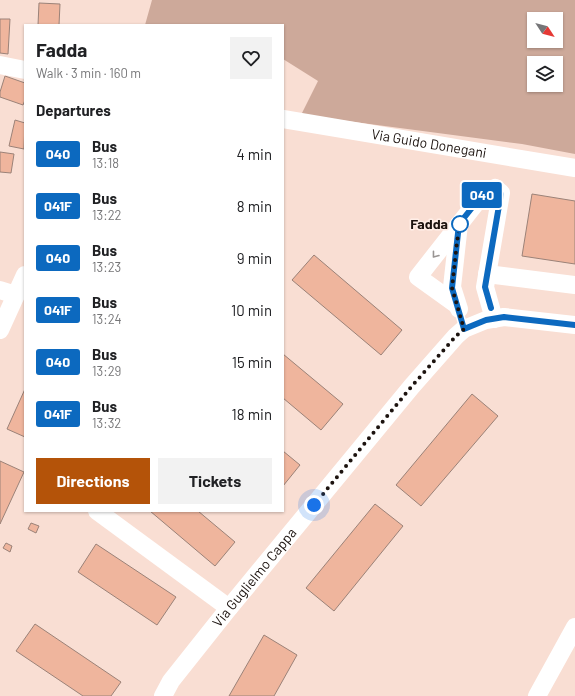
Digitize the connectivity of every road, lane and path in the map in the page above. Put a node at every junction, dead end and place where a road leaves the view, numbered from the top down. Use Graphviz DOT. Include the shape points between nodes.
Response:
graph roads {
  1 [pos="0,65"];
  2 [pos="24,70"];
  3 [pos="284,119"];
  4 [pos="575,168"];
  5 [pos="459,224"];
  6 [pos="487,274"];
  7 [pos="24,276"];
  8 [pos="575,285"];
  9 [pos="8,293"];
  10 [pos="457,305"];
  11 [pos="494,319"];
  12 [pos="575,325"];
  13 [pos="464,329"];
  14 [pos="0,330"];
  15 [pos="98,512"];
  16 [pos="230,608"];
  17 [pos="575,627"];
  18 [pos="163,696"];
  19 [pos="537,696"];
  1 -- 2 [label="street"];
  3 -- 4 [label="street, Via Guido Donegani"];
  5 -- 6 [label="street" via="483,194 495,188 501,194"];
  5 -- 10 [label="street" via="452,288"];
  5 -- 10 [label="street, one-way" via="418,276"];
  6 -- 8 [label="street"];
  6 -- 11 [label="street" via="485,287"];
  7 -- 9 [label="street"];
  9 -- 14 [label="street"];
  10 -- 13 [label="street"];
  11 -- 12 [label="street, Via Guglielmo Cappa" via="504,317"];
  11 -- 13 [label="street, Via Guglielmo Cappa"];
  13 -- 16 [label="street, Via Guglielmo Cappa" via="412,386"];
  15 -- 16 [label="street"];
  16 -- 18 [label="street, Via Guglielmo Cappa" via="176,675"];
  17 -- 19 [label="street"];
}
